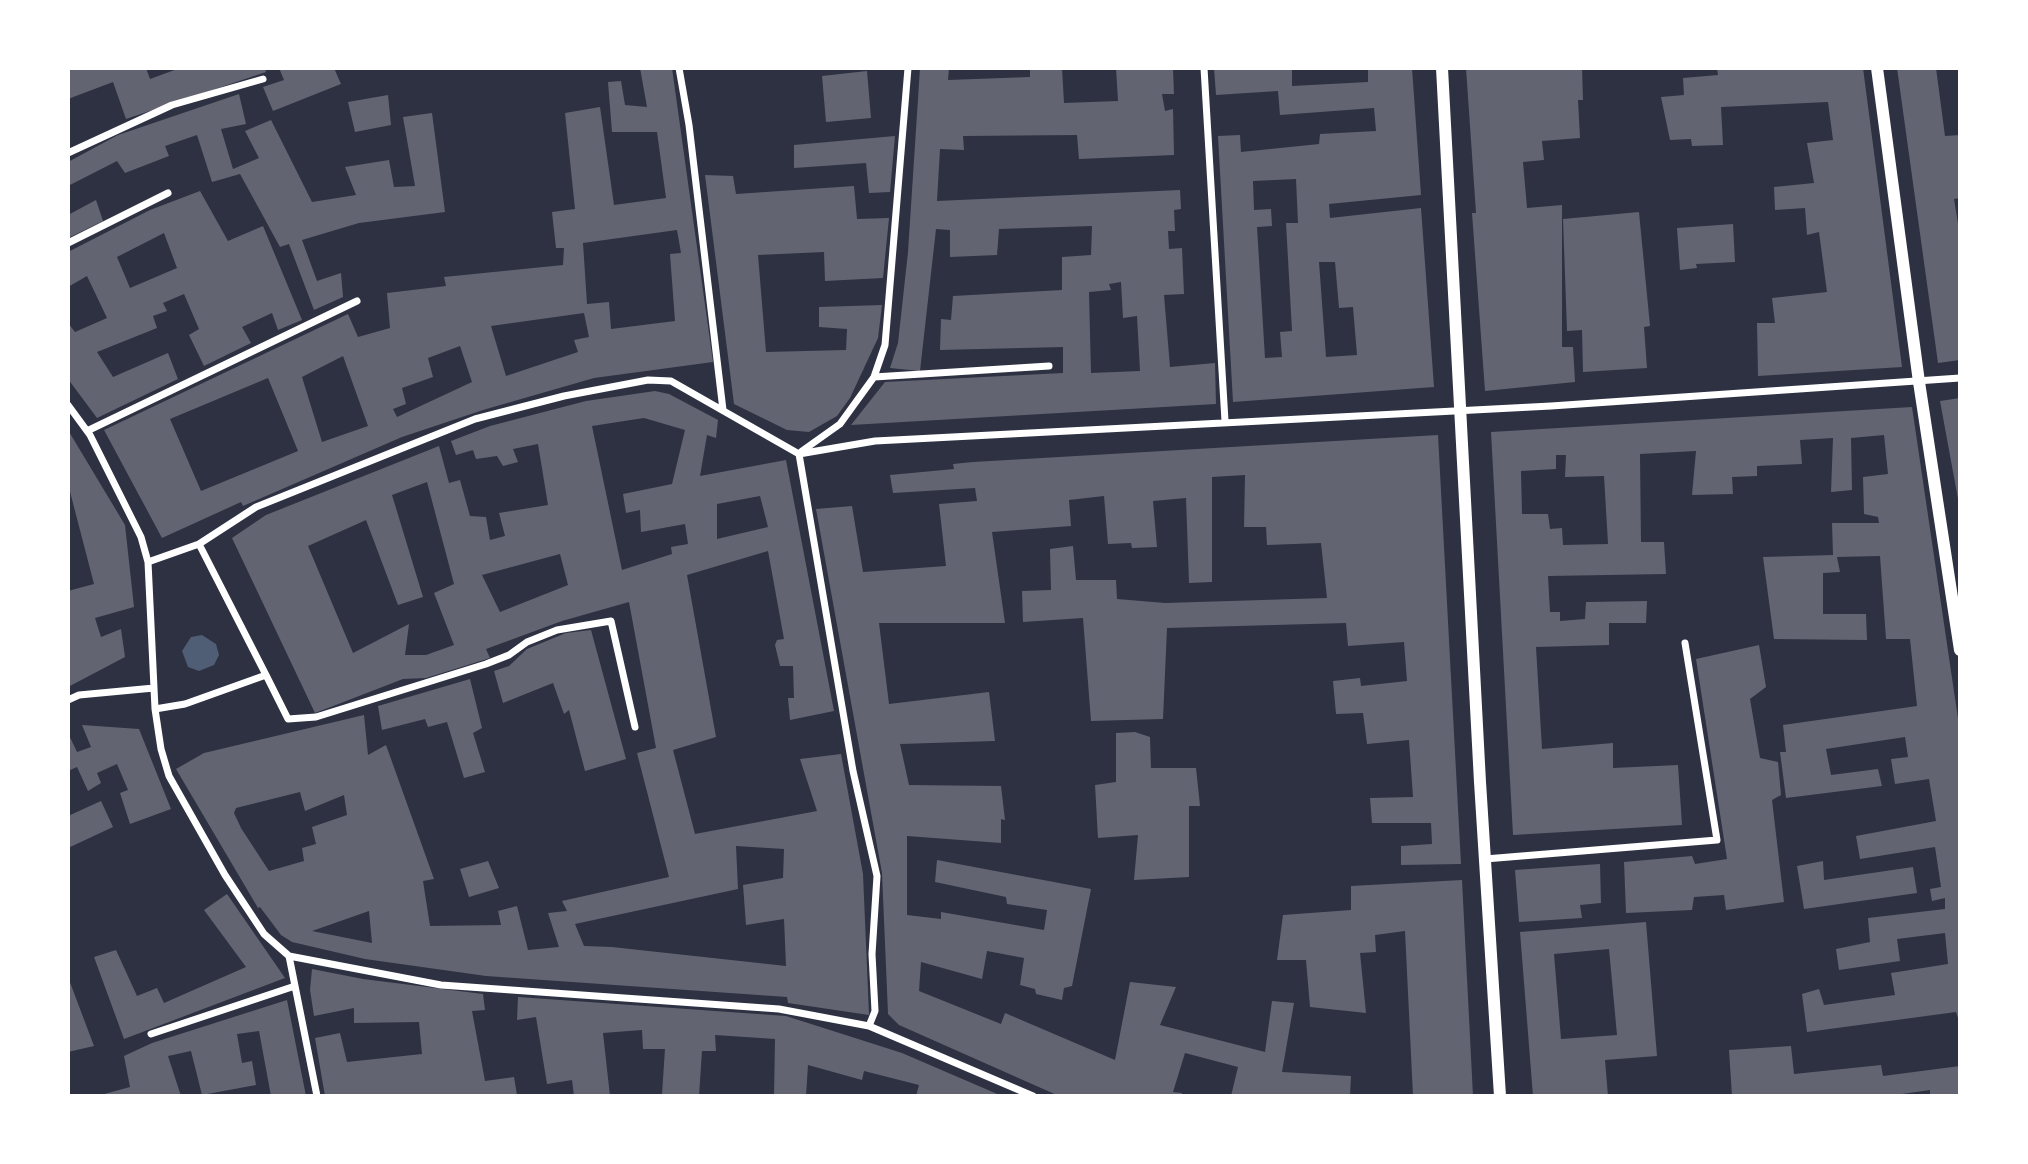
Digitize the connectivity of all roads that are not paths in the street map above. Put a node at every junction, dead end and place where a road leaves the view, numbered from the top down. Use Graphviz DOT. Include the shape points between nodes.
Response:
graph roads {
  1 [pos="679,68"];
  2 [pos="908,68"];
  3 [pos="1204,68"];
  4 [pos="1442,68"];
  5 [pos="1877,68"];
  6 [pos="263,79"];
  7 [pos="68,153"];
  8 [pos="168,193"];
  9 [pos="68,243"];
  10 [pos="357,300"];
  11 [pos="1049,366"];
  12 [pos="874,377"];
  13 [pos="1960,378"];
  14 [pos="1919,382"];
  15 [pos="68,405"];
  16 [pos="1463,409"];
  17 [pos="723,410"];
  18 [pos="1225,421"];
  19 [pos="87,431"];
  20 [pos="799,454"];
  21 [pos="199,544"];
  22 [pos="148,562"];
  23 [pos="1685,643"];
  24 [pos="1960,650"];
  25 [pos="266,675"];
  26 [pos="153,688"];
  27 [pos="68,700"];
  28 [pos="155,709"];
  29 [pos="635,727"];
  30 [pos="1485,859"];
  31 [pos="289,956"];
  32 [pos="295,986"];
  33 [pos="869,1026"];
  34 [pos="151,1034"];
  35 [pos="317,1096"];
  36 [pos="1033,1096"];
  37 [pos="1500,1096"];
  1 -- 17 [label="street"];
  2 -- 12 [label="street" via="885,345"];
  3 -- 18 [label="street"];
  4 -- 16 [label="street"];
  5 -- 14 [label="street"];
  6 -- 7 [label="street" via="172,105"];
  8 -- 9 [label="street"];
  10 -- 19 [label="street"];
  11 -- 12 [label="street"];
  12 -- 20 [label="street" via="840,424"];
  13 -- 14 [label="street"];
  14 -- 16 [label="street"];
  14 -- 24 [label="street"];
  15 -- 19 [label="street"];
  16 -- 18 [label="street"];
  16 -- 30 [label="street"];
  17 -- 20 [label="street"];
  17 -- 21 [label="street" via="671,381 648,380 564,396 475,419 256,507"];
  18 -- 20 [label="street" via="875,441"];
  19 -- 22 [label="street" via="141,537"];
  20 -- 33 [label="street" via="853,771 877,876 872,954 875,1011"];
  21 -- 22 [label="street"];
  21 -- 25 [label="street"];
  22 -- 26 [label="street"];
  23 -- 30 [label="street" via="1717,840"];
  25 -- 28 [label="street" via="185,704"];
  25 -- 29 [label="street" via="288,719 316,717 486,664 556,630 611,621"];
  26 -- 27 [label="street"];
  26 -- 28 [label="street"];
  28 -- 31 [label="street" via="169,776 264,934"];
  30 -- 37 [label="street"];
  31 -- 32 [label="street"];
  31 -- 33 [label="street" via="442,985 779,1009"];
  32 -- 34 [label="street"];
  32 -- 35 [label="street"];
  33 -- 36 [label="street"];
}
